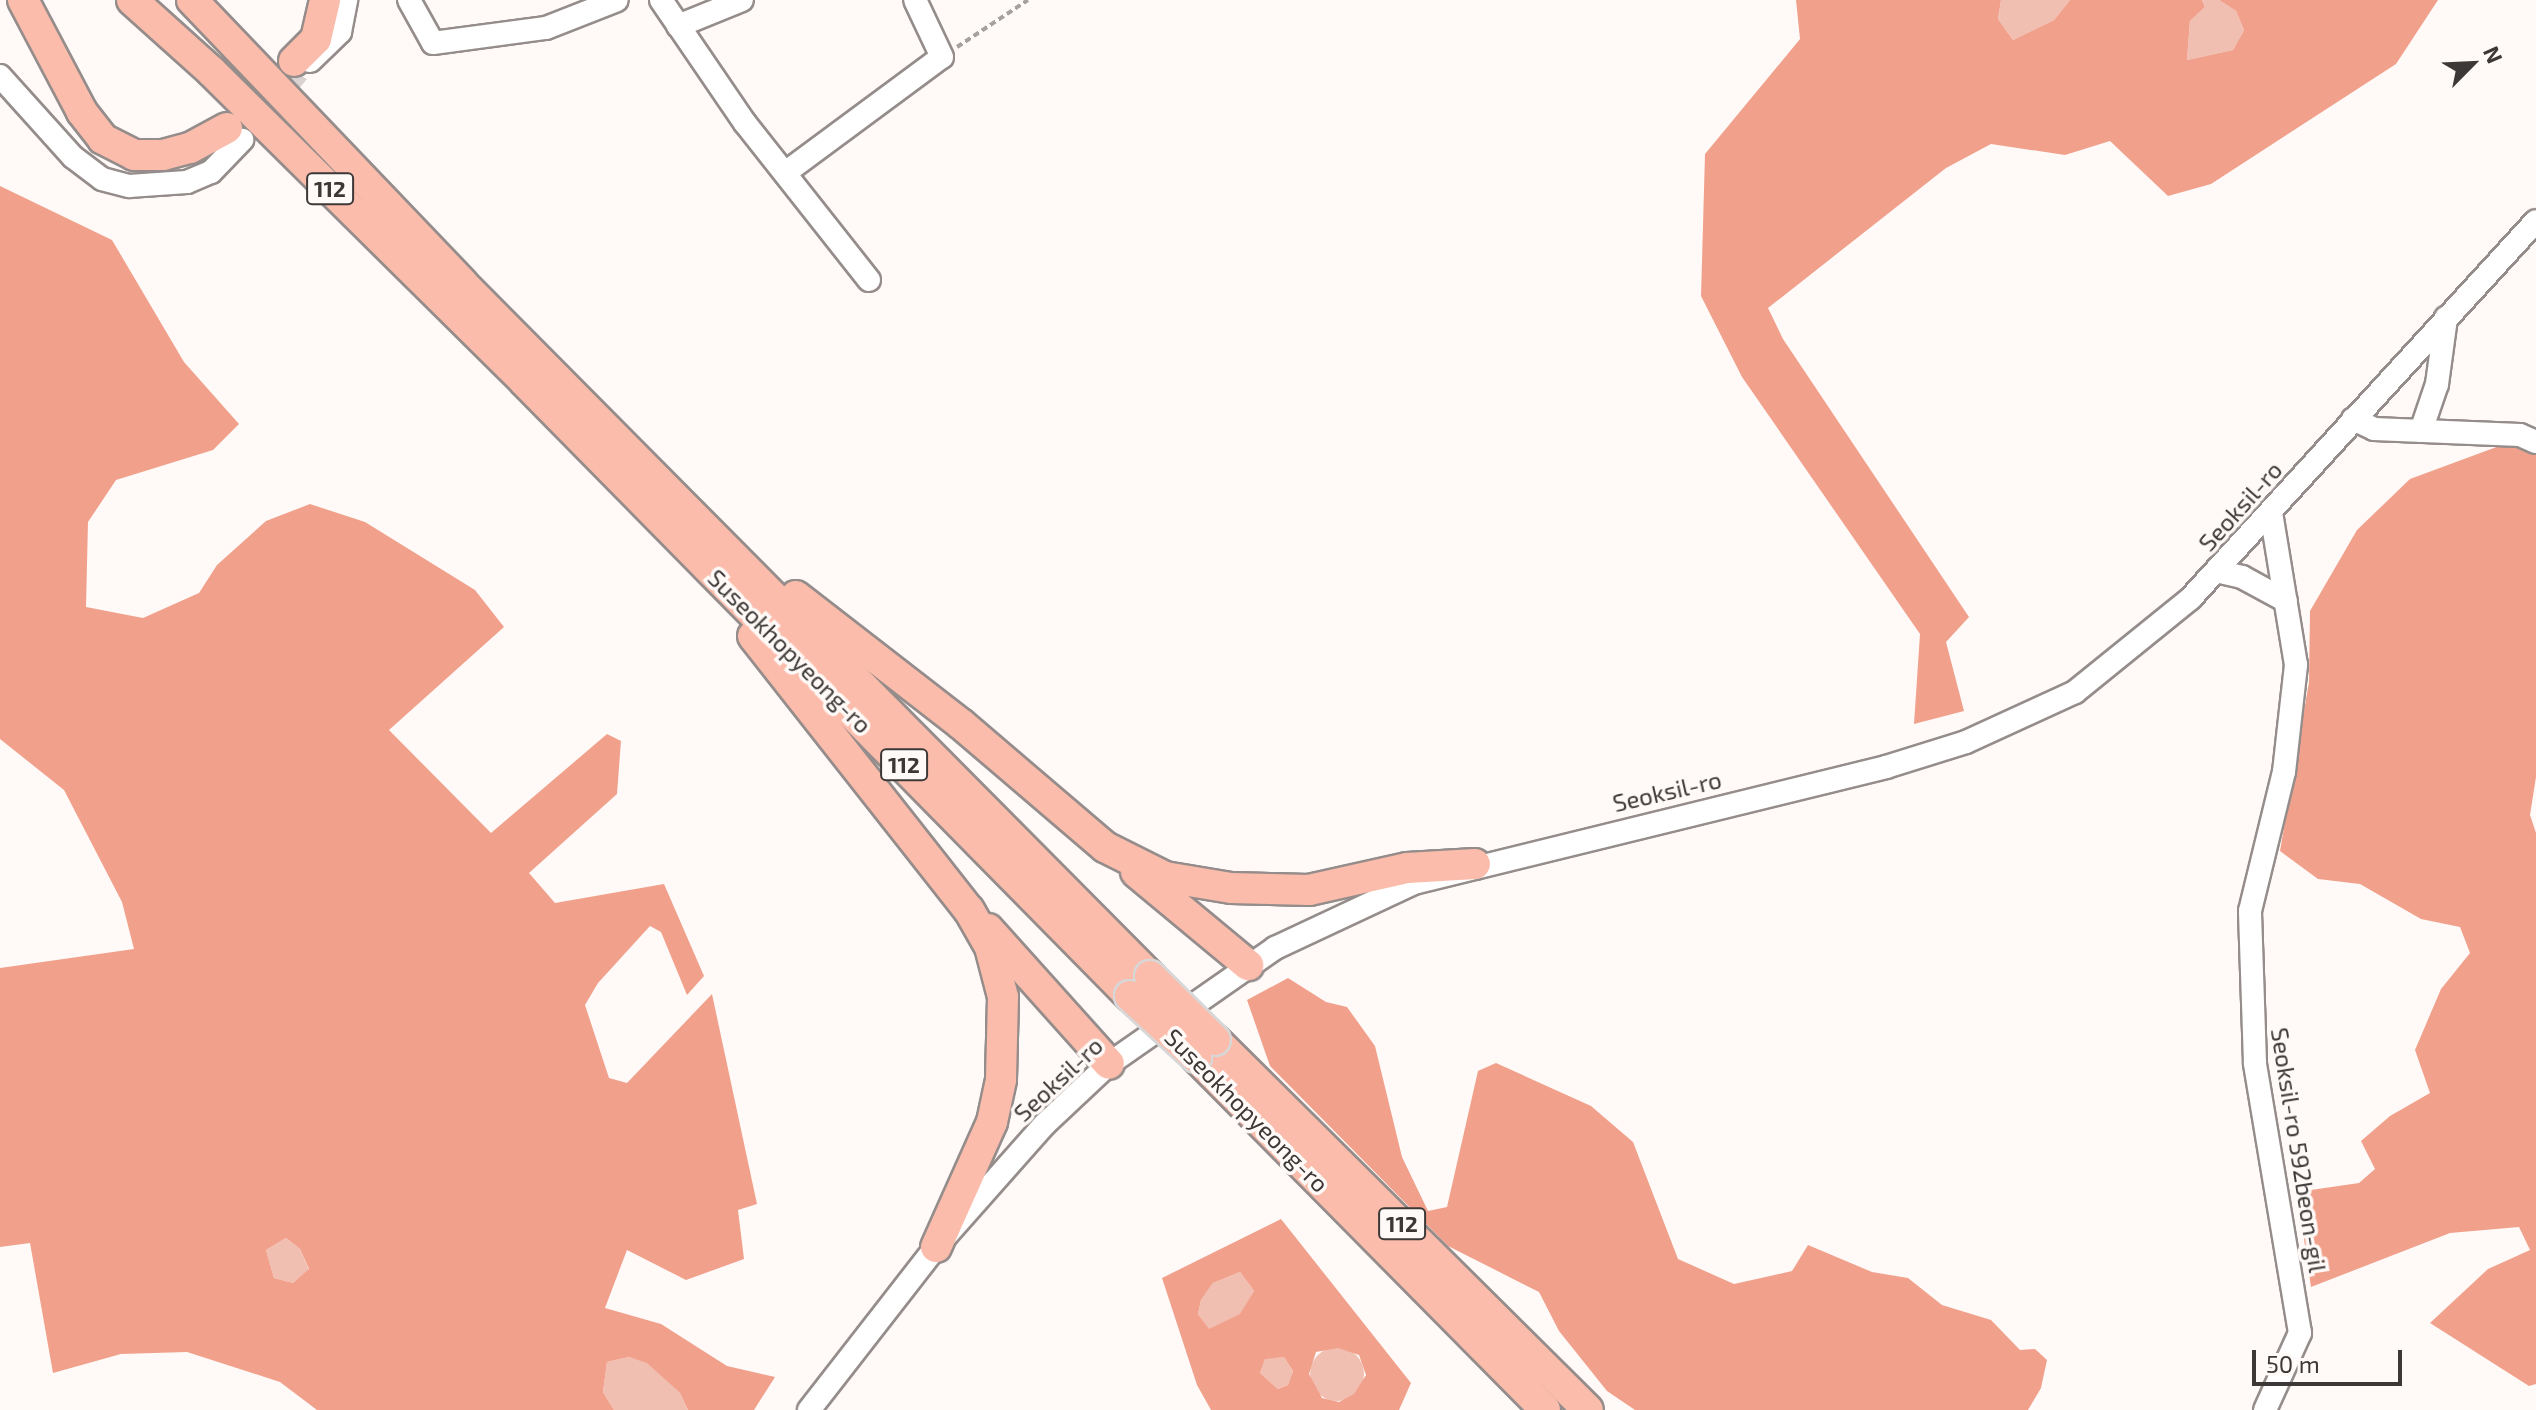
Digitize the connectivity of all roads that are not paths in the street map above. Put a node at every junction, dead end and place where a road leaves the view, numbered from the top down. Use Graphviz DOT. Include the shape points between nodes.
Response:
graph roads {
  1 [pos="23,0"];
  2 [pos="132,0"];
  3 [pos="192,0"];
  4 [pos="206,0"];
  5 [pos="325,0"];
  6 [pos="346,0"];
  7 [pos="409,0"];
  8 [pos="617,0"];
  9 [pos="661,0"];
  10 [pos="742,0"];
  11 [pos="915,0"];
  12 [pos="678,26"];
  13 [pos="320,43"];
  14 [pos="243,54"];
  15 [pos="298,65"];
  16 [pos="0,76"];
  17 [pos="234,134"];
  18 [pos="785,173"];
  19 [pos="2536,221"];
  20 [pos="869,280"];
  21 [pos="2446,318"];
  22 [pos="2353,419"];
  23 [pos="2421,431"];
  24 [pos="2536,442"];
  25 [pos="2271,512"];
  26 [pos="688,528"];
  27 [pos="2216,571"];
  28 [pos="2286,601"];
  29 [pos="1105,847"];
  30 [pos="1475,864"];
  31 [pos="969,910"];
  32 [pos="1248,965"];
  33 [pos="1206,1048"];
  34 [pos="1109,1064"];
  35 [pos="936,1247"];
  36 [pos="809,1410"];
  37 [pos="1545,1410"];
  38 [pos="1588,1410"];
  39 [pos="2265,1410"];
  1 -- 17 [label="highway" via="82,112 103,139 134,155 163,155"];
  2 -- 26 [label="highway, Suseokhopyeong-ro / 112"];
  3 -- 14 [label="highway, Suseokhopyeong-ro / 112"];
  4 -- 14 [label="highway"];
  5 -- 13 [label="highway"];
  6 -- 13 [label="street" via="340,32"];
  7 -- 8 [label="street" via="433,43 546,28"];
  9 -- 12 [label="street"];
  10 -- 12 [label="street"];
  11 -- 18 [label="street" via="942,57"];
  12 -- 18 [label="street"];
  13 -- 15 [label="highway"];
  14 -- 26 [label="highway, Suseokhopyeong-ro / 112"];
  16 -- 17 [label="street" via="73,157 102,179 129,186 187,182 211,172"];
  18 -- 20 [label="street"];
  19 -- 21 [label="street, Seoksil-ro"];
  21 -- 22 [label="street, Seoksil-ro"];
  21 -- 23 [label="street" via="2437,384"];
  22 -- 23 [label="street" via="2374,429"];
  22 -- 25 [label="street, Seoksil-ro"];
  23 -- 24 [label="street" via="2520,435"];
  25 -- 27 [label="street, Seoksil-ro"];
  25 -- 28 [label="street, Seoksil-ro 592beon-gil"];
  26 -- 29 [label="highway" via="961,724"];
  26 -- 31 [label="highway"];
  26 -- 33 [label="highway, Suseokhopyeong-ro / 112, bridge"];
  27 -- 28 [label="street" via="2242,577"];
  27 -- 30 [label="street, Seoksil-ro" via="2190,599 2075,692 1966,742 1886,767"];
  28 -- 39 [label="street, Seoksil-ro 592beon-gil" via="2296,665 2286,757 2250,911 2255,1063 2300,1333"];
  29 -- 30 [label="highway" via="1165,877 1231,888 1309,890 1407,868"];
  29 -- 32 [label="highway"];
  30 -- 32 [label="street, Seoksil-ro" via="1360,904"];
  31 -- 34 [label="highway"];
  31 -- 35 [label="highway" via="990,947 1003,997 1004,1046 992,1122"];
  32 -- 34 [label="street, Seoksil-ro"];
  33 -- 37 [label="highway, Suseokhopyeong-ro / 112"];
  33 -- 38 [label="highway, Suseokhopyeong-ro / 112"];
  34 -- 35 [label="street, Seoksil-ro" via="1045,1124"];
  35 -- 36 [label="street, Seoksil-ro"];
}
